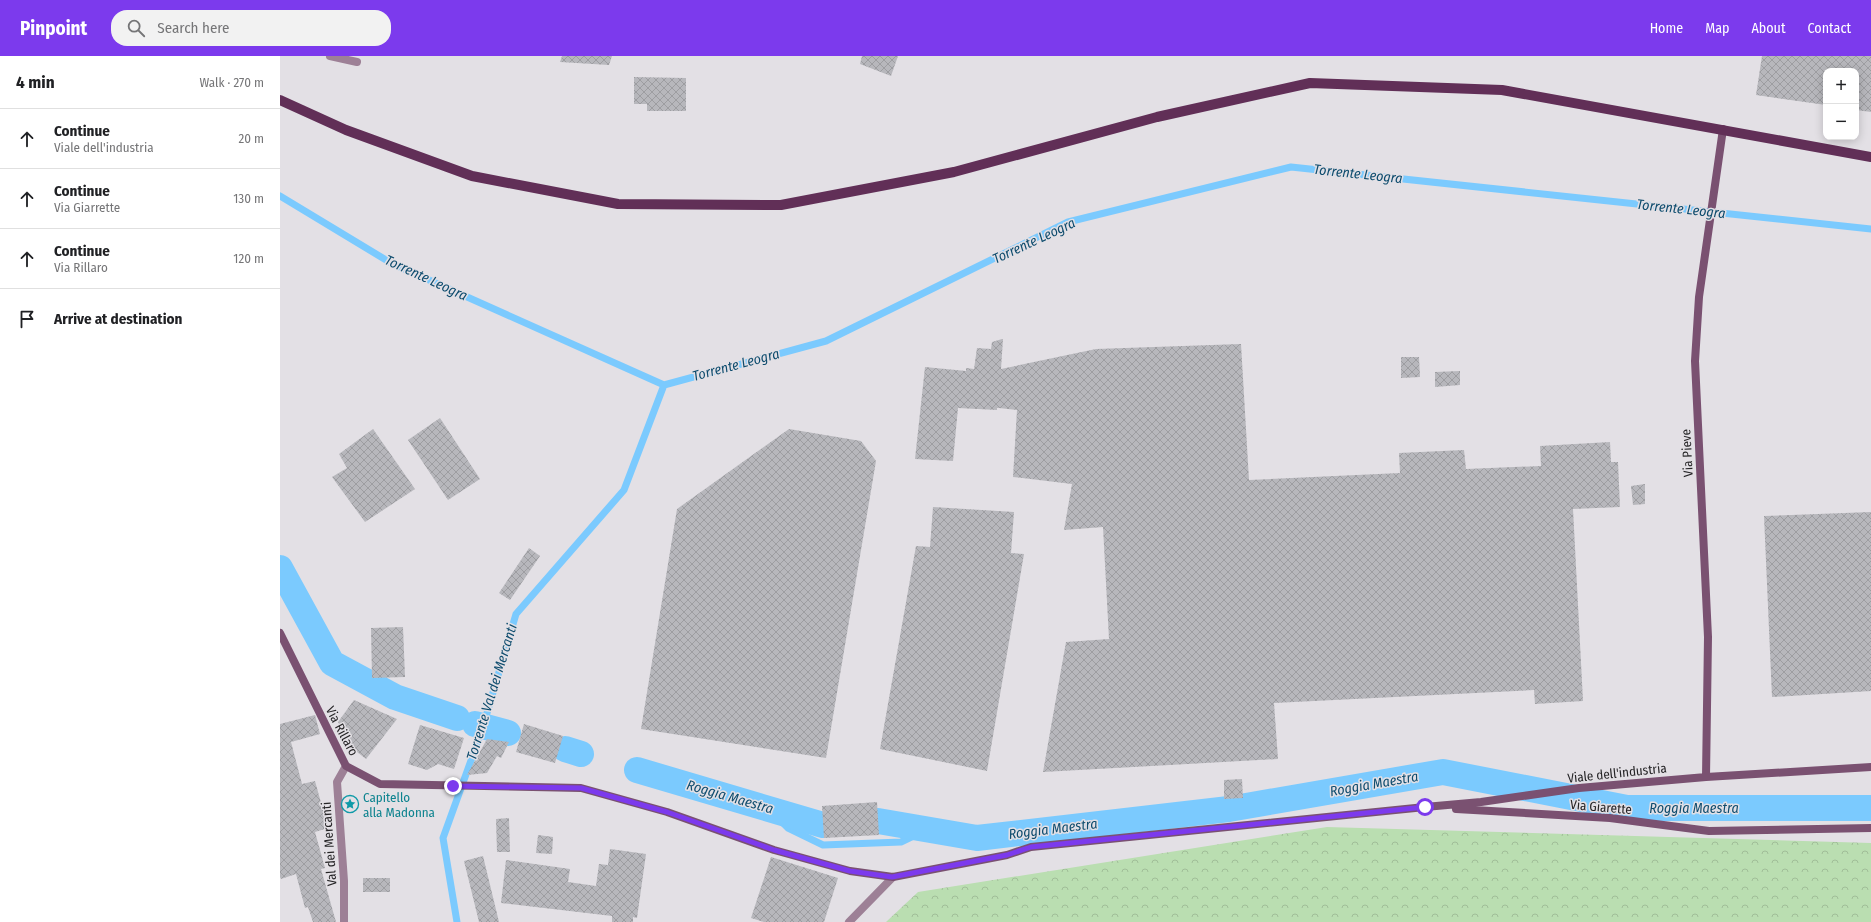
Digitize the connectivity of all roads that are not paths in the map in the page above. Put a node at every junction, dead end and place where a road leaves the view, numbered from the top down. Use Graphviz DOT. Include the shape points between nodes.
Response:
graph roads {
  1 [pos="330,56"];
  2 [pos="356,62"];
  3 [pos="280,100"];
  4 [pos="1723,129"];
  5 [pos="1871,157"];
  6 [pos="280,633"];
  7 [pos="346,766"];
  8 [pos="1871,767"];
  9 [pos="1706,777"];
  10 [pos="1425,807"];
  11 [pos="1367,813"];
  12 [pos="1871,828"];
  13 [pos="892,877"];
  14 [pos="344,922"];
  15 [pos="849,922"];
  1 -- 2 [label="street"];
  3 -- 4 [label="main road" via="346,130 472,176 618,204 781,206 954,172 1157,117 1310,83 1502,90"];
  4 -- 5 [label="main road"];
  4 -- 9 [label="street, Via Pieve" via="1699,298 1695,361 1708,637"];
  6 -- 7 [label="street, Via Rillaro"];
  7 -- 13 [label="street, Via Rillaro" via="380,784 581,788 667,812 774,850 850,871"];
  7 -- 14 [label="street, Val dei Mercanti" via="337,782 344,881"];
  8 -- 9 [label="street, Viale dell'industria"];
  9 -- 10 [label="street, Viale dell'industria" via="1579,788"];
  10 -- 11 [label="street, Viale dell'industria"];
  10 -- 12 [label="street, Via Giarette" via="1610,818 1709,831"];
  11 -- 13 [label="street, Via Rillaro" via="1031,847 1007,855"];
  13 -- 15 [label="street"];
}
